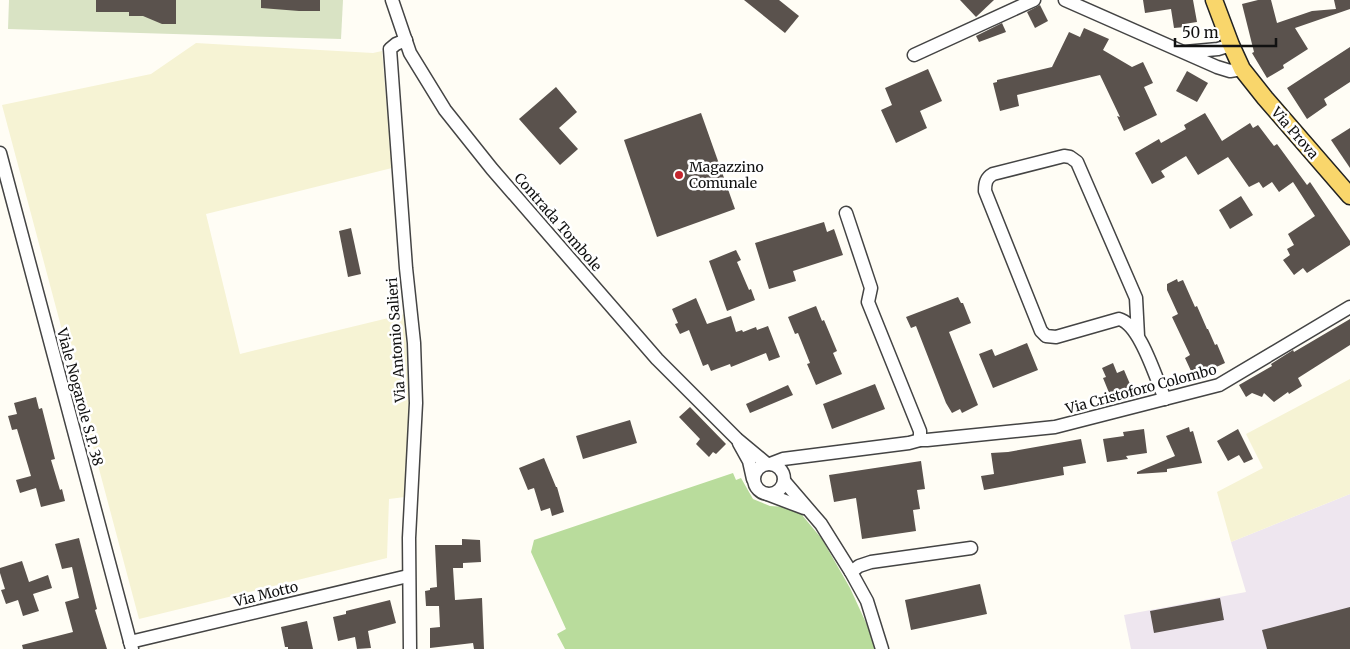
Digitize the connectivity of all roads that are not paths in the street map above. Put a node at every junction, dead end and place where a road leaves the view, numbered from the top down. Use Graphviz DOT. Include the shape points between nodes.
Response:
graph roads {
  1 [pos="392,0"];
  2 [pos="1034,0"];
  3 [pos="1065,0"];
  4 [pos="1214,0"];
  5 [pos="406,40"];
  6 [pos="1231,45"];
  7 [pos="1183,52"];
  8 [pos="914,55"];
  9 [pos="1242,69"];
  10 [pos="0,153"];
  11 [pos="1350,196"];
  12 [pos="846,213"];
  13 [pos="1137,307"];
  14 [pos="1350,307"];
  15 [pos="1119,319"];
  16 [pos="1138,336"];
  17 [pos="1165,399"];
  18 [pos="737,439"];
  19 [pos="920,440"];
  20 [pos="797,457"];
  21 [pos="768,464"];
  22 [pos="753,479"];
  23 [pos="784,480"];
  24 [pos="767,494"];
  25 [pos="809,511"];
  26 [pos="971,548"];
  27 [pos="851,572"];
  28 [pos="408,576"];
  29 [pos="131,646"];
  30 [pos="410,649"];
  31 [pos="882,649"];
  1 -- 5 [label="street, Contrada Tombole"];
  2 -- 8 [label="street"];
  3 -- 7 [label="street"];
  4 -- 6 [label="main road, Via Prova"];
  5 -- 18 [label="street, Contrada Tombole" via="410,53 445,110 492,169 657,359"];
  5 -- 28 [label="street, Via Antonio Salieri" via="390,49 414,343 416,403"];
  6 -- 7 [label="street"];
  6 -- 9 [label="main road, Via Prova"];
  7 -- 9 [label="street" via="1217,68"];
  9 -- 11 [label="main road, Via Prova"];
  10 -- 29 [label="street, Viale Nogarole S.P. 38"];
  12 -- 19 [label="street" via="871,288 868,302 920,431"];
  13 -- 15 [label="street"];
  13 -- 15 [label="street" via="1136,298 1077,162 1064,156 988,177 985,191 1041,331 1046,336 1056,337"];
  13 -- 16 [label="street"];
  14 -- 17 [label="street, Via Cristoforo Colombo" via="1219,386"];
  15 -- 16 [label="street" via="1124,320"];
  16 -- 17 [label="street"];
  17 -- 19 [label="street, Via Cristoforo Colombo" via="1055,427"];
  18 -- 21 [label="street, Contrada Tombole"];
  18 -- 22 [label="street, Contrada Tombole" via="749,461"];
  19 -- 20 [label="street, Via Cristoforo Colombo"];
  20 -- 21 [label="street, Via Cristoforo Colombo"];
  20 -- 23 [label="street"];
  21 -- 22 [label="street" via="759,467"];
  21 -- 23 [label="street" via="779,469"];
  22 -- 24 [label="street" via="759,491"];
  23 -- 24 [label="street" via="780,490"];
  23 -- 25 [label="street"];
  24 -- 25 [label="street"];
  25 -- 27 [label="street" via="821,524"];
  26 -- 27 [label="street" via="871,562"];
  27 -- 31 [label="street" via="867,601"];
  28 -- 29 [label="street, Via Motto"];
  28 -- 30 [label="street, Via Antonio Salieri"];
}
